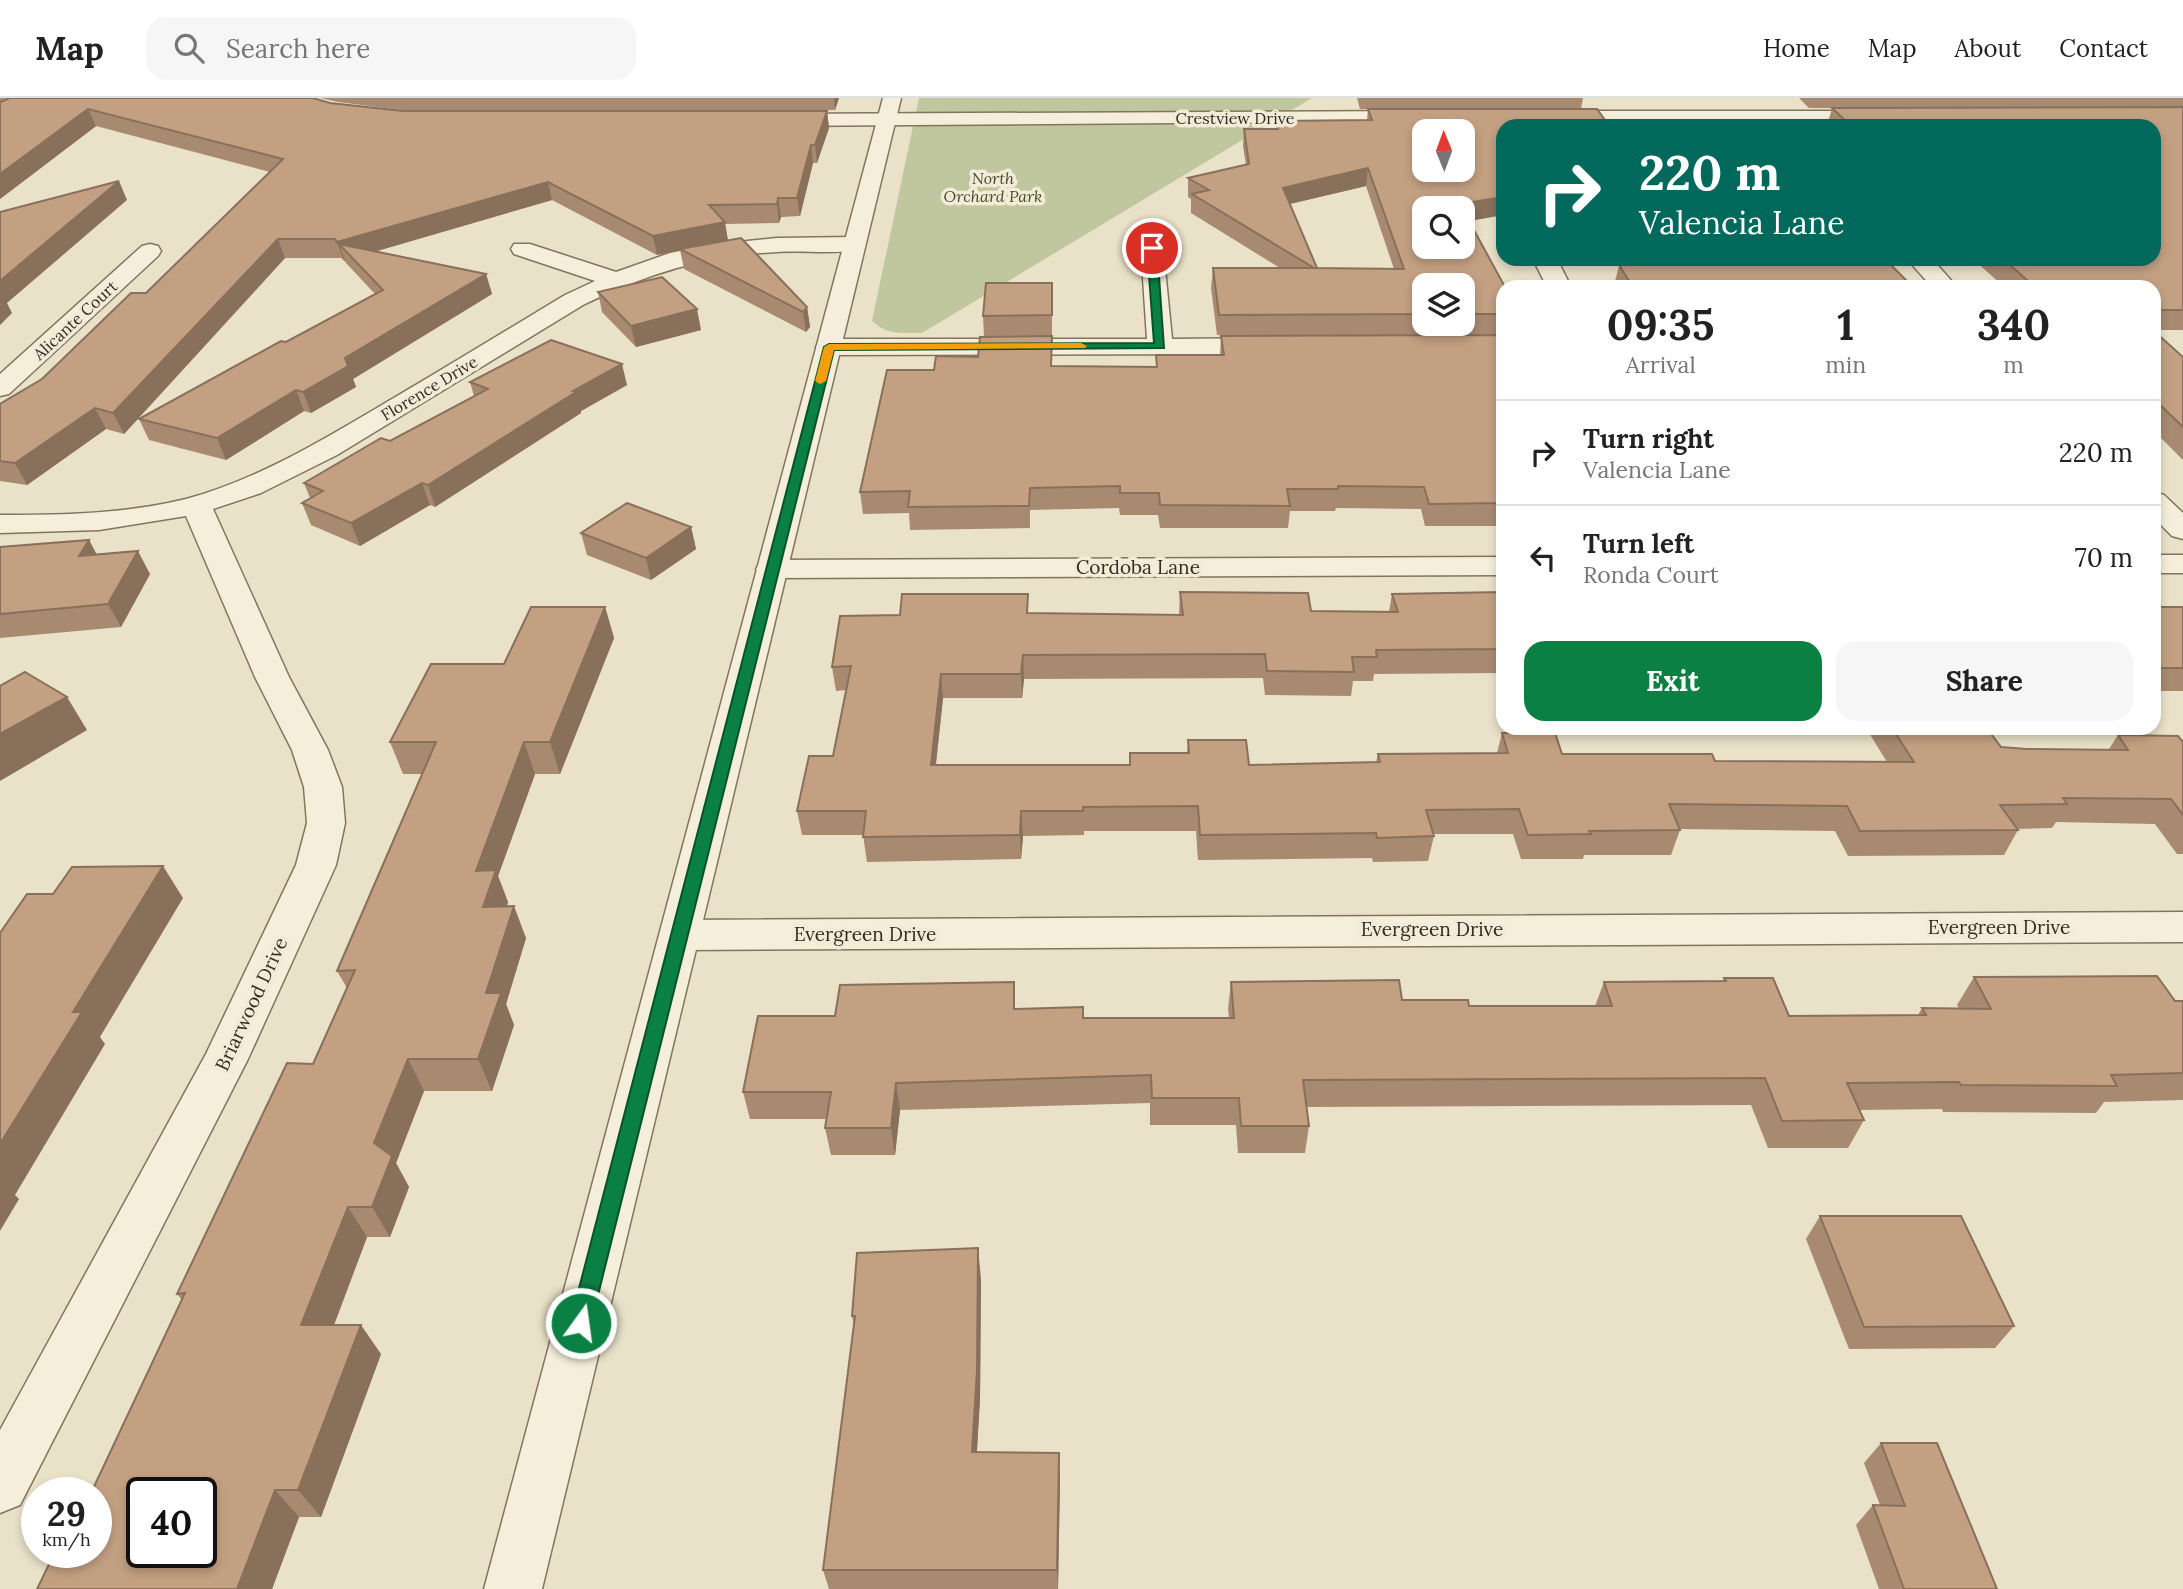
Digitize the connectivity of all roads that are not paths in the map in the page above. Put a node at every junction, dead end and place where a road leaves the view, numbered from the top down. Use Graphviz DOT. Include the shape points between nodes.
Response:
graph roads {
  1 [pos="1626,98"];
  2 [pos="889,109"];
  3 [pos="1432,117"];
  4 [pos="1529,117"];
  5 [pos="1640,117"];
  6 [pos="1900,117"];
  7 [pos="1694,119"];
  8 [pos="1850,119"];
  9 [pos="755,120"];
  10 [pos="855,244"];
  11 [pos="1152,248"];
  12 [pos="522,249"];
  13 [pos="150,251"];
  14 [pos="1926,266"];
  15 [pos="614,279"];
  16 [pos="1938,280"];
  17 [pos="1160,346"];
  18 [pos="1297,346"];
  19 [pos="829,347"];
  20 [pos="0,388"];
  21 [pos="197,505"];
  22 [pos="2161,507"];
  23 [pos="0,524"];
  24 [pos="2183,530"];
  25 [pos="2161,564"];
  26 [pos="2183,564"];
  27 [pos="1496,566"];
  28 [pos="772,569"];
  29 [pos="2183,927"];
  30 [pos="681,935"];
  31 [pos="4,1469"];
  32 [pos="513,1589"];
  1 -- 5 [label="street"];
  2 -- 3 [label="street, Crestview Drive"];
  2 -- 9 [label="street, Crestview Drive"];
  2 -- 10 [label="street"];
  4 -- 5 [label="street"];
  5 -- 7 [label="street"];
  6 -- 8 [label="street"];
  10 -- 15 [label="street, Florence Drive" via="736,246 660,262"];
  10 -- 19 [label="street"];
  11 -- 17 [label="street"];
  12 -- 15 [label="street"];
  13 -- 20 [label="street, Alicante Court"];
  14 -- 16 [label="street"];
  15 -- 21 [label="street, Florence Drive" via="311,459 252,487"];
  17 -- 18 [label="street"];
  17 -- 19 [label="street"];
  19 -- 28 [label="street"];
  21 -- 23 [label="street, Florence Drive" via="113,519"];
  21 -- 31 [label="street, Briarwood Drive" via="272,677 310,750 323,787 326,823 316,865 226,1059"];
  22 -- 24 [label="street"];
  25 -- 26 [label="street"];
  27 -- 28 [label="street, Cordoba Lane"];
  28 -- 30 [label="street"];
  29 -- 30 [label="street, Evergreen Drive"];
  30 -- 32 [label="street"];
}
